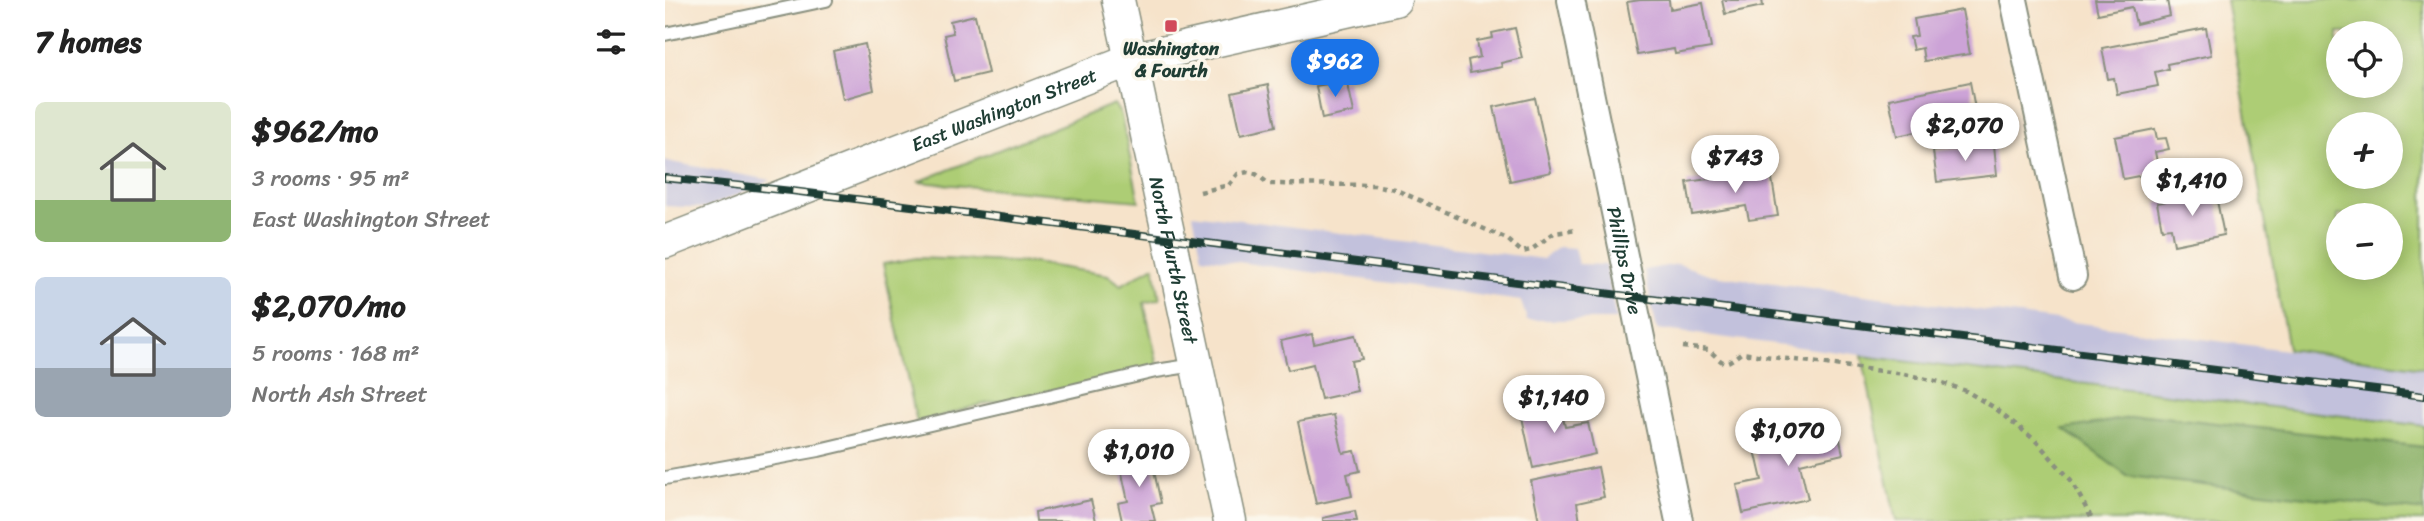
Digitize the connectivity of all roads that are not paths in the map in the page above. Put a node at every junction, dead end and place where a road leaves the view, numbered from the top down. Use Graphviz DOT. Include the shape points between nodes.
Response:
graph roads {
  1 [pos="825,0"];
  2 [pos="1118,0"];
  3 [pos="1395,0"];
  4 [pos="1571,0"];
  5 [pos="2014,0"];
  6 [pos="665,34"];
  7 [pos="1130,60"];
  8 [pos="665,242"];
  9 [pos="2073,276"];
  10 [pos="1196,365"];
  11 [pos="665,478"];
  12 [pos="1230,521"];
  13 [pos="1679,521"];
  1 -- 6 [label="lane"];
  2 -- 7 [label="street, North Fourth Street"];
  3 -- 7 [label="street, East Washington Street"];
  4 -- 13 [label="street, Phillips Drive"];
  5 -- 9 [label="street"];
  7 -- 8 [label="street, East Washington Street"];
  7 -- 10 [label="street, North Fourth Street"];
  10 -- 11 [label="lane" via="819,450"];
  10 -- 12 [label="street, North Fourth Street"];
}
